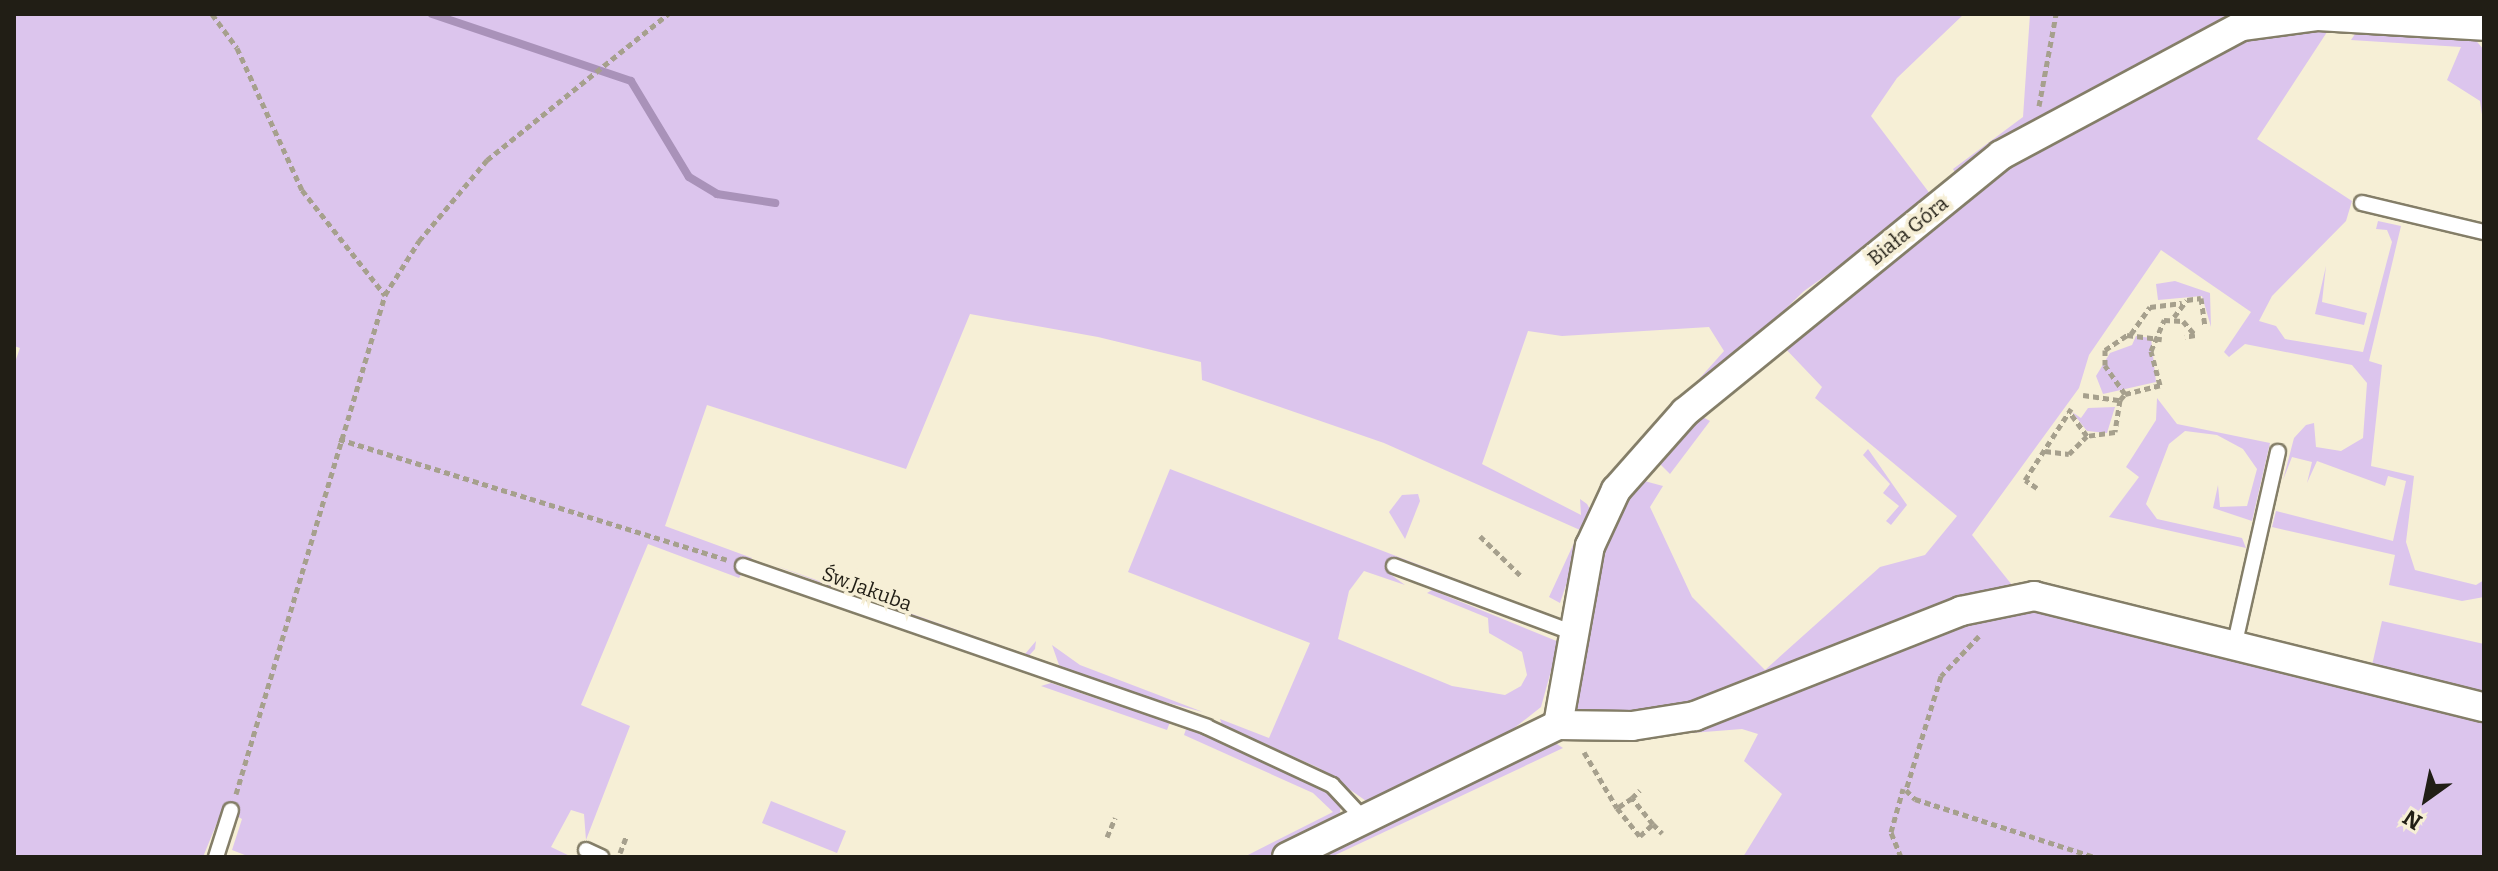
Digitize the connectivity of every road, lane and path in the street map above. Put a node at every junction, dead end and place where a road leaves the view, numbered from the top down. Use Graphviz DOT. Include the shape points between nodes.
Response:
graph roads {
  1 [pos="212,14"];
  2 [pos="668,14"];
  3 [pos="2056,14"];
  4 [pos="2484,26"];
  5 [pos="2032,138"];
  6 [pos="2362,203"];
  7 [pos="2484,232"];
  8 [pos="385,295"];
  9 [pos="2182,303"];
  10 [pos="2174,317"];
  11 [pos="2205,325"];
  12 [pos="2131,334"];
  13 [pos="2153,336"];
  14 [pos="2185,337"];
  15 [pos="2162,339"];
  16 [pos="2125,392"];
  17 [pos="2083,395"];
  18 [pos="2120,400"];
  19 [pos="2087,436"];
  20 [pos="339,439"];
  21 [pos="2045,451"];
  22 [pos="2278,452"];
  23 [pos="2037,488"];
  24 [pos="1480,536"];
  25 [pos="743,566"];
  26 [pos="1394,566"];
  27 [pos="1521,576"];
  28 [pos="1990,630"];
  29 [pos="1571,632"];
  30 [pos="2234,648"];
  31 [pos="2484,707"];
  32 [pos="1558,725"];
  33 [pos="1581,743"];
  34 [pos="1906,780"];
  35 [pos="1640,790"];
  36 [pos="1632,798"];
  37 [pos="1617,808"];
  38 [pos="231,810"];
  39 [pos="1361,816"];
  40 [pos="1115,818"];
  41 [pos="1653,824"];
  42 [pos="1662,833"];
  43 [pos="627,835"];
  44 [pos="1107,837"];
  45 [pos="586,850"];
  46 [pos="619,854"];
  47 [pos="216,857"];
  48 [pos="601,857"];
  49 [pos="1287,857"];
  50 [pos="1901,857"];
  51 [pos="2095,857"];
  1 -- 8 [label="path" via="237,48 302,190"];
  2 -- 8 [label="path" via="487,160 419,241"];
  3 -- 5 [label="path"];
  4 -- 5 [label="street, Biała Góra" via="2318,16 2242,26"];
  5 -- 29 [label="street, Biała Góra" via="2001,155 1685,412 1601,517"];
  6 -- 7 [label="lane"];
  8 -- 20 [label="path"];
  9 -- 10 [label="path"];
  9 -- 11 [label="path" via="2206,302"];
  9 -- 12 [label="path" via="2150,307"];
  10 -- 13 [label="path"];
  10 -- 14 [label="path" via="2196,335"];
  12 -- 13 [label="path"];
  12 -- 16 [label="path" via="2111,342 2105,365"];
  13 -- 15 [label="path"];
  13 -- 16 [label="path" via="2160,385"];
  16 -- 18 [label="path"];
  17 -- 18 [label="path"];
  18 -- 19 [label="path" via="2115,432"];
  19 -- 21 [label="path" via="2069,454"];
  19 -- 21 [label="path" via="2070,410"];
  20 -- 25 [label="path"];
  20 -- 38 [label="path"];
  21 -- 23 [label="path" via="2025,480"];
  22 -- 30 [label="lane"];
  24 -- 27 [label="path"];
  25 -- 39 [label="lane, Św.Jakuba" via="1207,727 1332,785"];
  26 -- 29 [label="lane"];
  28 -- 34 [label="path" via="1968,643 1941,676"];
  29 -- 32 [label="street, Biała Góra"];
  30 -- 31 [label="street"];
  30 -- 32 [label="street" via="2105,609 2034,596 1961,611 1695,716 1632,726"];
  32 -- 39 [label="street"];
  33 -- 37 [label="path"];
  34 -- 50 [label="path" via="1891,832"];
  34 -- 51 [label="path" via="1915,799"];
  35 -- 36 [label="path"];
  36 -- 37 [label="path"];
  36 -- 41 [label="path"];
  37 -- 41 [label="path" via="1640,836"];
  38 -- 47 [label="lane"];
  39 -- 49 [label="street"];
  40 -- 44 [label="path"];
  41 -- 42 [label="path"];
  43 -- 46 [label="path"];
  45 -- 48 [label="lane"];
}
